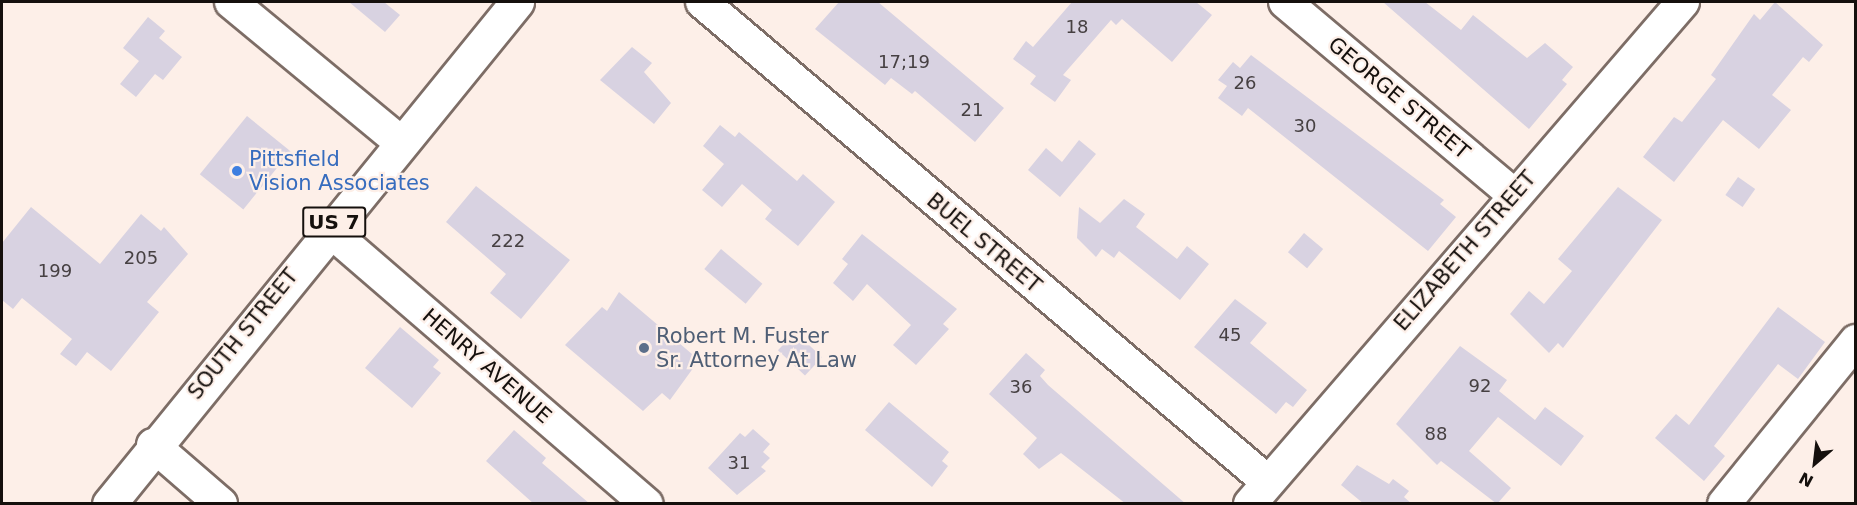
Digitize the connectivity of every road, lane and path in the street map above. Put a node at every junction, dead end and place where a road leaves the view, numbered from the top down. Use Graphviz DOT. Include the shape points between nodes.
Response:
graph roads {
  1 [pos="231,2"];
  2 [pos="517,2"];
  3 [pos="702,2"];
  4 [pos="1285,2"];
  5 [pos="1683,2"];
  6 [pos="399,141"];
  7 [pos="1513,194"];
  8 [pos="328,229"];
  9 [pos="1856,341"];
  10 [pos="153,444"];
  11 [pos="1259,493"];
  12 [pos="88,504"];
  13 [pos="109,504"];
  14 [pos="221,504"];
  15 [pos="646,504"];
  16 [pos="1724,504"];
  1 -- 6 [label="street"];
  2 -- 6 [label="highway, SOUTH STREET / US 7"];
  3 -- 11 [label="street, BUEL STREET"];
  4 -- 7 [label="street, GEORGE STREET"];
  5 -- 7 [label="street, ELIZABETH STREET"];
  6 -- 8 [label="highway, SOUTH STREET / US 7"];
  7 -- 11 [label="street, ELIZABETH STREET"];
  8 -- 10 [label="highway, SOUTH STREET / US 7"];
  8 -- 15 [label="street, HENRY AVENUE"];
  9 -- 16 [label="street"];
  10 -- 12 [label="highway, SOUTH STREET / US 7"];
  10 -- 13 [label="highway, SOUTH STREET / US 7"];
  10 -- 14 [label="street"];
}
